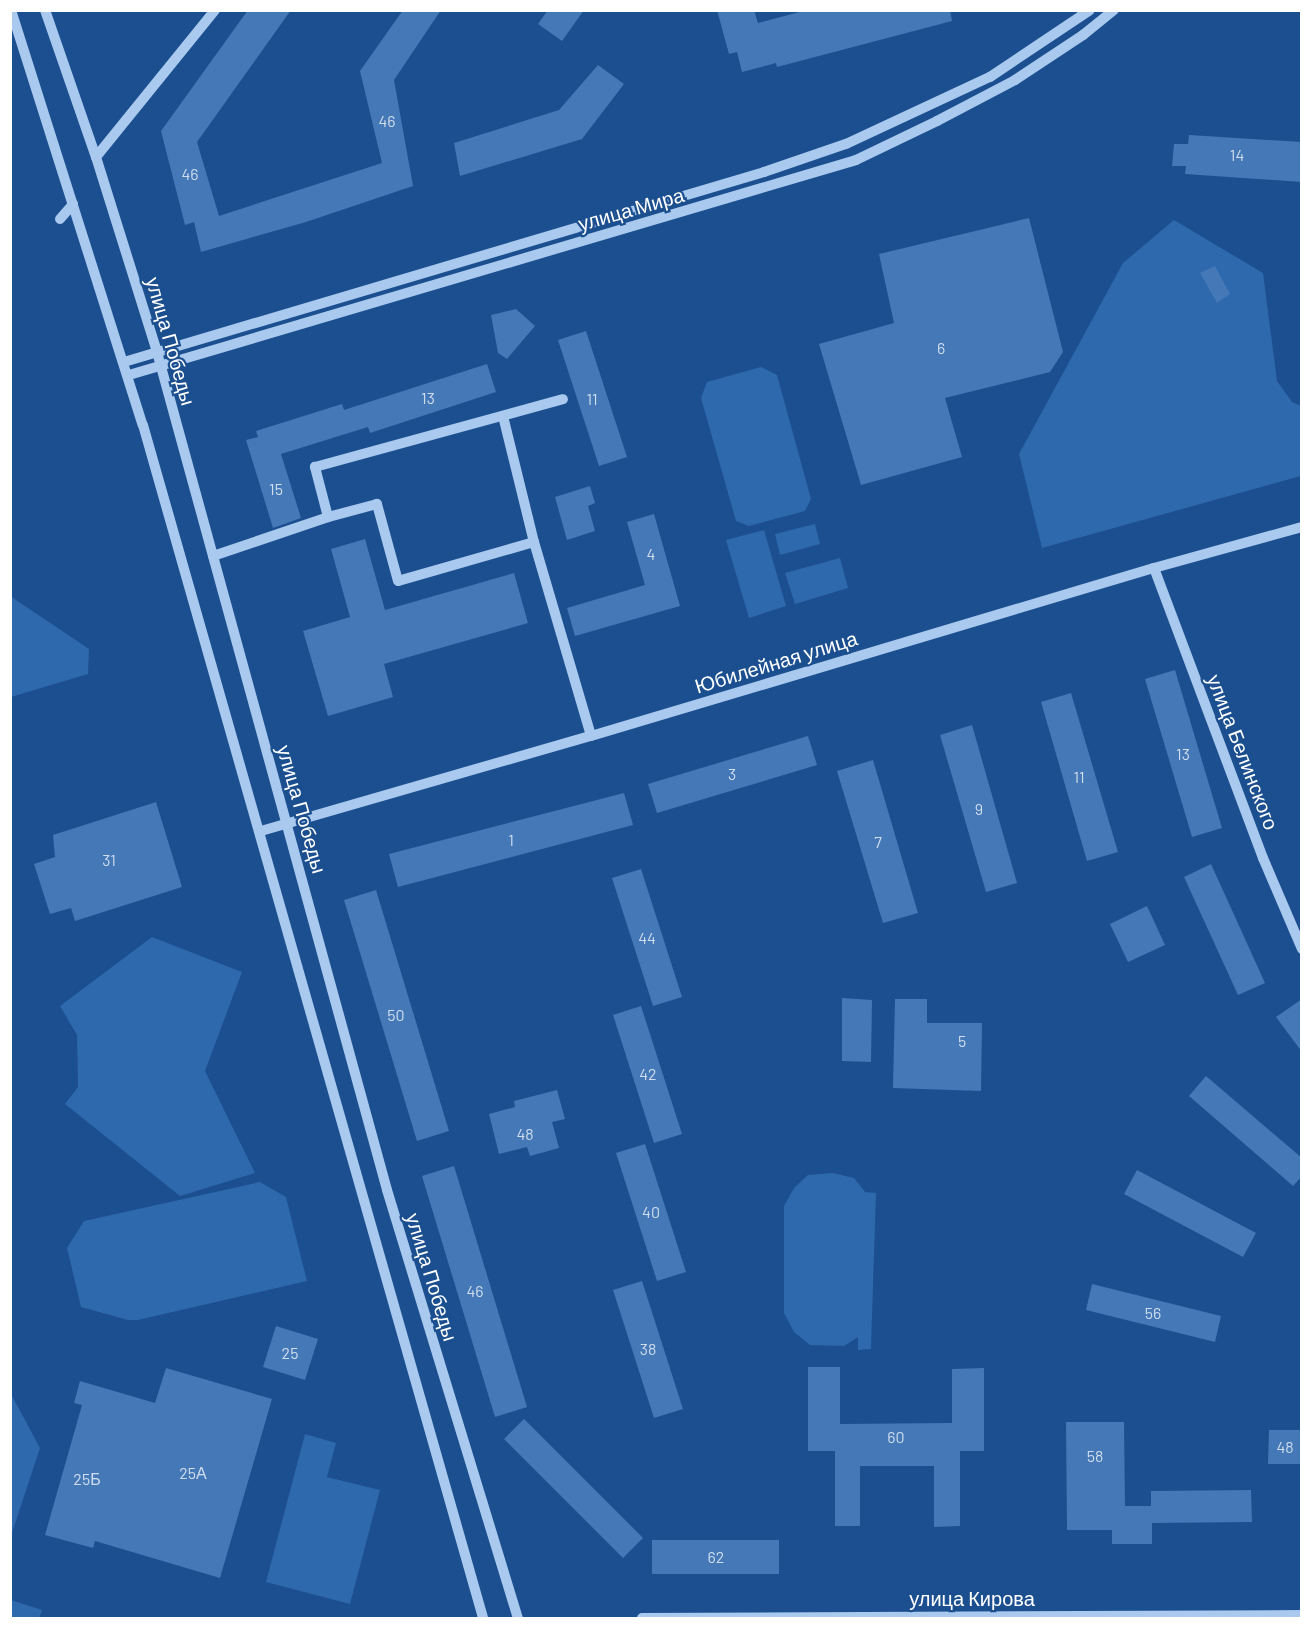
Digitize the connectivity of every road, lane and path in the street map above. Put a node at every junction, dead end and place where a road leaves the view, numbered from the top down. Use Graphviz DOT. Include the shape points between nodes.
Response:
graph roads {
  1 [pos="11,10"];
  2 [pos="45,10"];
  3 [pos="215,10"];
  4 [pos="1090,10"];
  5 [pos="1114,10"];
  6 [pos="96,158"];
  7 [pos="73,204"];
  8 [pos="60,219"];
  9 [pos="157,352"];
  10 [pos="124,362"];
  11 [pos="160,366"];
  12 [pos="129,375"];
  13 [pos="563,399"];
  14 [pos="503,416"];
  15 [pos="328,517"];
  16 [pos="1302,527"];
  17 [pos="534,542"];
  18 [pos="213,556"];
  19 [pos="1154,568"];
  20 [pos="591,736"];
  21 [pos="287,824"];
  22 [pos="261,831"];
  23 [pos="1302,949"];
  24 [pos="1302,1615"];
  25 [pos="483,1618"];
  26 [pos="518,1618"];
  27 [pos="642,1618"];
  1 -- 7 [label="street"];
  2 -- 6 [label="street, улица Победы"];
  3 -- 6 [label="street"];
  4 -- 9 [label="street, улица Мира" via="990,77 846,144"];
  5 -- 11 [label="street, улица Мира" via="1015,80 856,160"];
  6 -- 9 [label="street, улица Победы"];
  7 -- 8 [label="street"];
  7 -- 10 [label="street"];
  9 -- 10 [label="street, улица Мира"];
  9 -- 11 [label="street, улица Победы"];
  10 -- 12 [label="street"];
  11 -- 12 [label="street, улица Мира"];
  11 -- 18 [label="street, улица Победы"];
  12 -- 22 [label="street"];
  13 -- 14 [label="street"];
  14 -- 15 [label="street" via="315,467"];
  14 -- 17 [label="street"];
  15 -- 17 [label="street" via="377,504 398,581"];
  15 -- 18 [label="street"];
  16 -- 19 [label="street, Юбилейная улица"];
  17 -- 20 [label="street"];
  18 -- 21 [label="street, улица Победы"];
  19 -- 20 [label="street, Юбилейная улица"];
  19 -- 23 [label="street, улица Белинского" via="1263,858"];
  20 -- 21 [label="street, Юбилейная улица"];
  21 -- 22 [label="street, Юбилейная улица"];
  21 -- 26 [label="street, улица Победы" via="390,1199"];
  22 -- 25 [label="street"];
  24 -- 27 [label="street, улица Кирова"];
}
